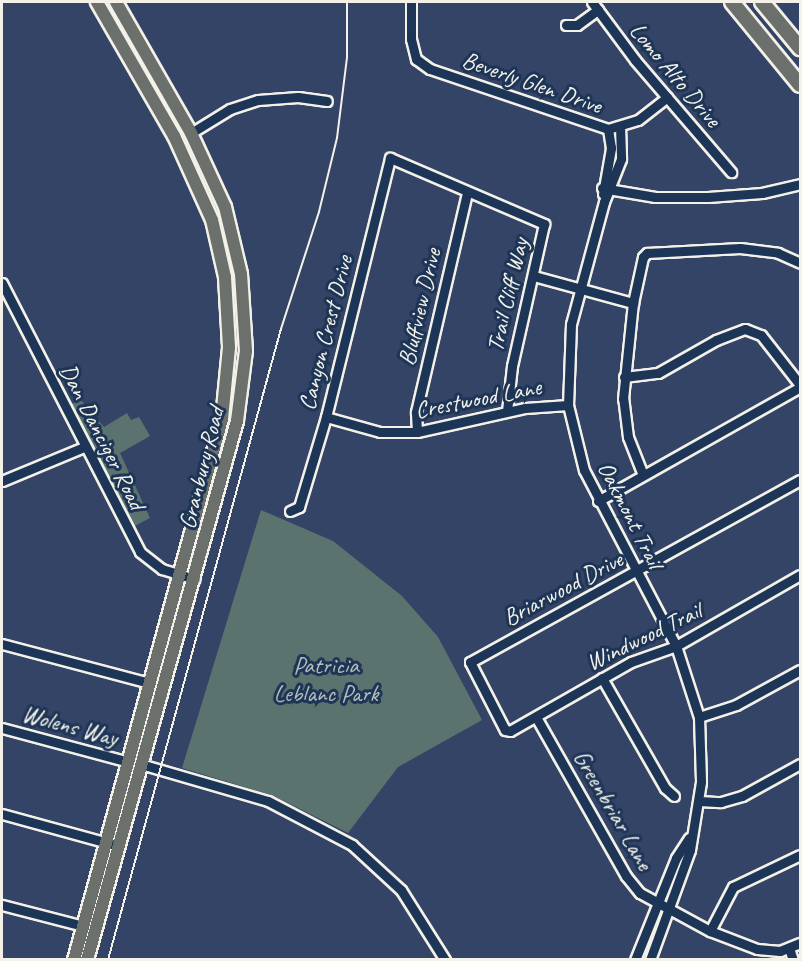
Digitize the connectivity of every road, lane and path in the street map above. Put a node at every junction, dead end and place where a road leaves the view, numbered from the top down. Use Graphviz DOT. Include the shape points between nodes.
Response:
graph roads {
  1 [pos="97,2"];
  2 [pos="116,2"];
  3 [pos="411,2"];
  4 [pos="732,2"];
  5 [pos="762,2"];
  6 [pos="595,6"];
  7 [pos="566,25"];
  8 [pos="801,48"];
  9 [pos="801,85"];
  10 [pos="667,97"];
  11 [pos="327,101"];
  12 [pos="620,126"];
  13 [pos="608,129"];
  14 [pos="191,133"];
  15 [pos="177,140"];
  16 [pos="730,172"];
  17 [pos="801,184"];
  18 [pos="607,189"];
  19 [pos="467,192"];
  20 [pos="801,263"];
  21 [pos="241,274"];
  22 [pos="534,276"];
  23 [pos="225,277"];
  24 [pos="2,283"];
  25 [pos="581,290"];
  26 [pos="633,303"];
  27 [pos="624,377"];
  28 [pos="801,386"];
  29 [pos="568,405"];
  30 [pos="507,411"];
  31 [pos="326,417"];
  32 [pos="222,418"];
  33 [pos="237,421"];
  34 [pos="417,432"];
  35 [pos="84,447"];
  36 [pos="644,475"];
  37 [pos="801,480"];
  38 [pos="2,481"];
  39 [pos="598,501"];
  40 [pos="290,511"];
  41 [pos="637,572"];
  42 [pos="180,575"];
  43 [pos="801,575"];
  44 [pos="195,579"];
  45 [pos="2,644"];
  46 [pos="676,646"];
  47 [pos="801,669"];
  48 [pos="602,678"];
  49 [pos="150,683"];
  50 [pos="536,717"];
  51 [pos="699,717"];
  52 [pos="2,728"];
  53 [pos="505,730"];
  54 [pos="137,732"];
  55 [pos="129,762"];
  56 [pos="801,764"];
  57 [pos="144,765"];
  58 [pos="122,786"];
  59 [pos="674,795"];
  60 [pos="699,801"];
  61 [pos="2,814"];
  62 [pos="689,838"];
  63 [pos="106,843"];
  64 [pos="121,846"];
  65 [pos="801,855"];
  66 [pos="656,903"];
  67 [pos="2,905"];
  68 [pos="669,910"];
  69 [pos="83,926"];
  70 [pos="710,931"];
  71 [pos="801,943"];
  72 [pos="789,948"];
  73 [pos="74,960"];
  74 [pos="87,960"];
  75 [pos="446,960"];
  76 [pos="635,960"];
  77 [pos="650,960"];
  78 [pos="793,960"];
  1 -- 15 [label="main road, Granbury Road"];
  2 -- 14 [label="main road, Granbury Road"];
  3 -- 13 [label="street, Beverly Glen Drive" via="411,39 421,66 520,103"];
  4 -- 9 [label="highway"];
  5 -- 8 [label="highway"];
  6 -- 7 [label="street" via="577,25"];
  6 -- 10 [label="street, Lomo Alto Drive"];
  10 -- 12 [label="street, Beverly Glen Drive" via="639,120"];
  10 -- 16 [label="street, Lomo Alto Drive"];
  11 -- 14 [label="street" via="298,97 258,100 230,109"];
  12 -- 13 [label="street, Beverly Glen Drive"];
  12 -- 18 [label="street, Oakmont Trail" via="623,150"];
  13 -- 18 [label="street, Oakmont Trail" via="611,148"];
  14 -- 15 [label="main road"];
  14 -- 21 [label="main road, Granbury Road" via="225,207"];
  15 -- 23 [label="main road, Granbury Road" via="212,220"];
  17 -- 18 [label="street" via="762,193 708,197 655,197"];
  18 -- 25 [label="street, Oakmont Trail"];
  19 -- 22 [label="street, Trail Cliff Way" via="544,224"];
  19 -- 31 [label="street, Canyon Crest Drive" via="390,158"];
  19 -- 34 [label="street, Bluffview Drive" via="416,412"];
  20 -- 26 [label="street" via="761,249 647,253"];
  21 -- 23 [label="main road"];
  21 -- 33 [label="main road, Granbury Road" via="246,351"];
  22 -- 25 [label="street"];
  22 -- 30 [label="street, Trail Cliff Way" via="512,366"];
  23 -- 32 [label="main road, Granbury Road" via="229,347"];
  24 -- 35 [label="street, Dan Danciger Road"];
  25 -- 26 [label="street"];
  25 -- 29 [label="street, Oakmont Trail" via="568,348"];
  26 -- 27 [label="street"];
  27 -- 28 [label="street" via="658,373 716,340 745,329 761,335"];
  27 -- 36 [label="street" via="626,425"];
  28 -- 36 [label="street"];
  29 -- 30 [label="street, Crestwood Lane"];
  29 -- 39 [label="street, Oakmont Trail" via="575,443"];
  30 -- 34 [label="street, Crestwood Lane"];
  31 -- 34 [label="street, Crestwood Lane" via="380,432"];
  31 -- 40 [label="street, Canyon Crest Drive" via="298,507"];
  32 -- 33 [label="main road"];
  32 -- 42 [label="main road, Granbury Road"];
  33 -- 44 [label="main road, Granbury Road"];
  35 -- 38 [label="street"];
  35 -- 42 [label="street, Dan Danciger Road" via="140,552 162,569"];
  36 -- 39 [label="street"];
  37 -- 41 [label="street, Briarwood Drive"];
  39 -- 41 [label="street, Oakmont Trail"];
  41 -- 46 [label="street, Oakmont Trail"];
  41 -- 53 [label="street, Briarwood Drive" via="470,662"];
  42 -- 44 [label="street, Dan Danciger Road"];
  42 -- 49 [label="main road, Granbury Road"];
  43 -- 46 [label="street, Windwood Trail"];
  44 -- 57 [label="main road, Granbury Road"];
  45 -- 49 [label="street"];
  46 -- 48 [label="street, Windwood Trail"];
  46 -- 51 [label="street, Oakmont Trail"];
  47 -- 51 [label="street" via="736,705"];
  48 -- 50 [label="street, Windwood Trail"];
  48 -- 59 [label="street" via="665,788"];
  49 -- 54 [label="main road, Granbury Road"];
  50 -- 53 [label="street, Windwood Trail"];
  50 -- 66 [label="street, Greenbriar Lane" via="626,876 640,893"];
  51 -- 60 [label="street, Oakmont Trail"];
  52 -- 55 [label="street, Wolens Way"];
  54 -- 55 [label="main road, Granbury Road"];
  54 -- 57 [label="main road" via="137,756"];
  55 -- 58 [label="main road, Granbury Road"];
  56 -- 60 [label="street" via="742,796 721,802"];
  57 -- 58 [label="main road" via="131,772"];
  57 -- 64 [label="main road, Granbury Road"];
  57 -- 75 [label="street" via="268,801 352,845 401,890"];
  58 -- 63 [label="main road, Granbury Road"];
  60 -- 62 [label="street, Oakmont Trail"];
  61 -- 63 [label="street"];
  62 -- 66 [label="street, Oakmont Trail"];
  62 -- 68 [label="street, Oakmont Trail" via="688,858"];
  63 -- 64 [label="street"];
  63 -- 69 [label="main road, Granbury Road"];
  64 -- 74 [label="main road, Granbury Road"];
  65 -- 70 [label="street" via="733,887"];
  66 -- 68 [label="street, Greenbriar Lane"];
  66 -- 76 [label="street, Oakmont Trail"];
  67 -- 69 [label="street"];
  68 -- 70 [label="street, Greenbriar Lane"];
  68 -- 77 [label="street, Oakmont Trail"];
  69 -- 73 [label="main road, Granbury Road"];
  70 -- 72 [label="street, Greenbriar Lane" via="757,949"];
  71 -- 72 [label="street"];
  72 -- 78 [label="street"];
}
